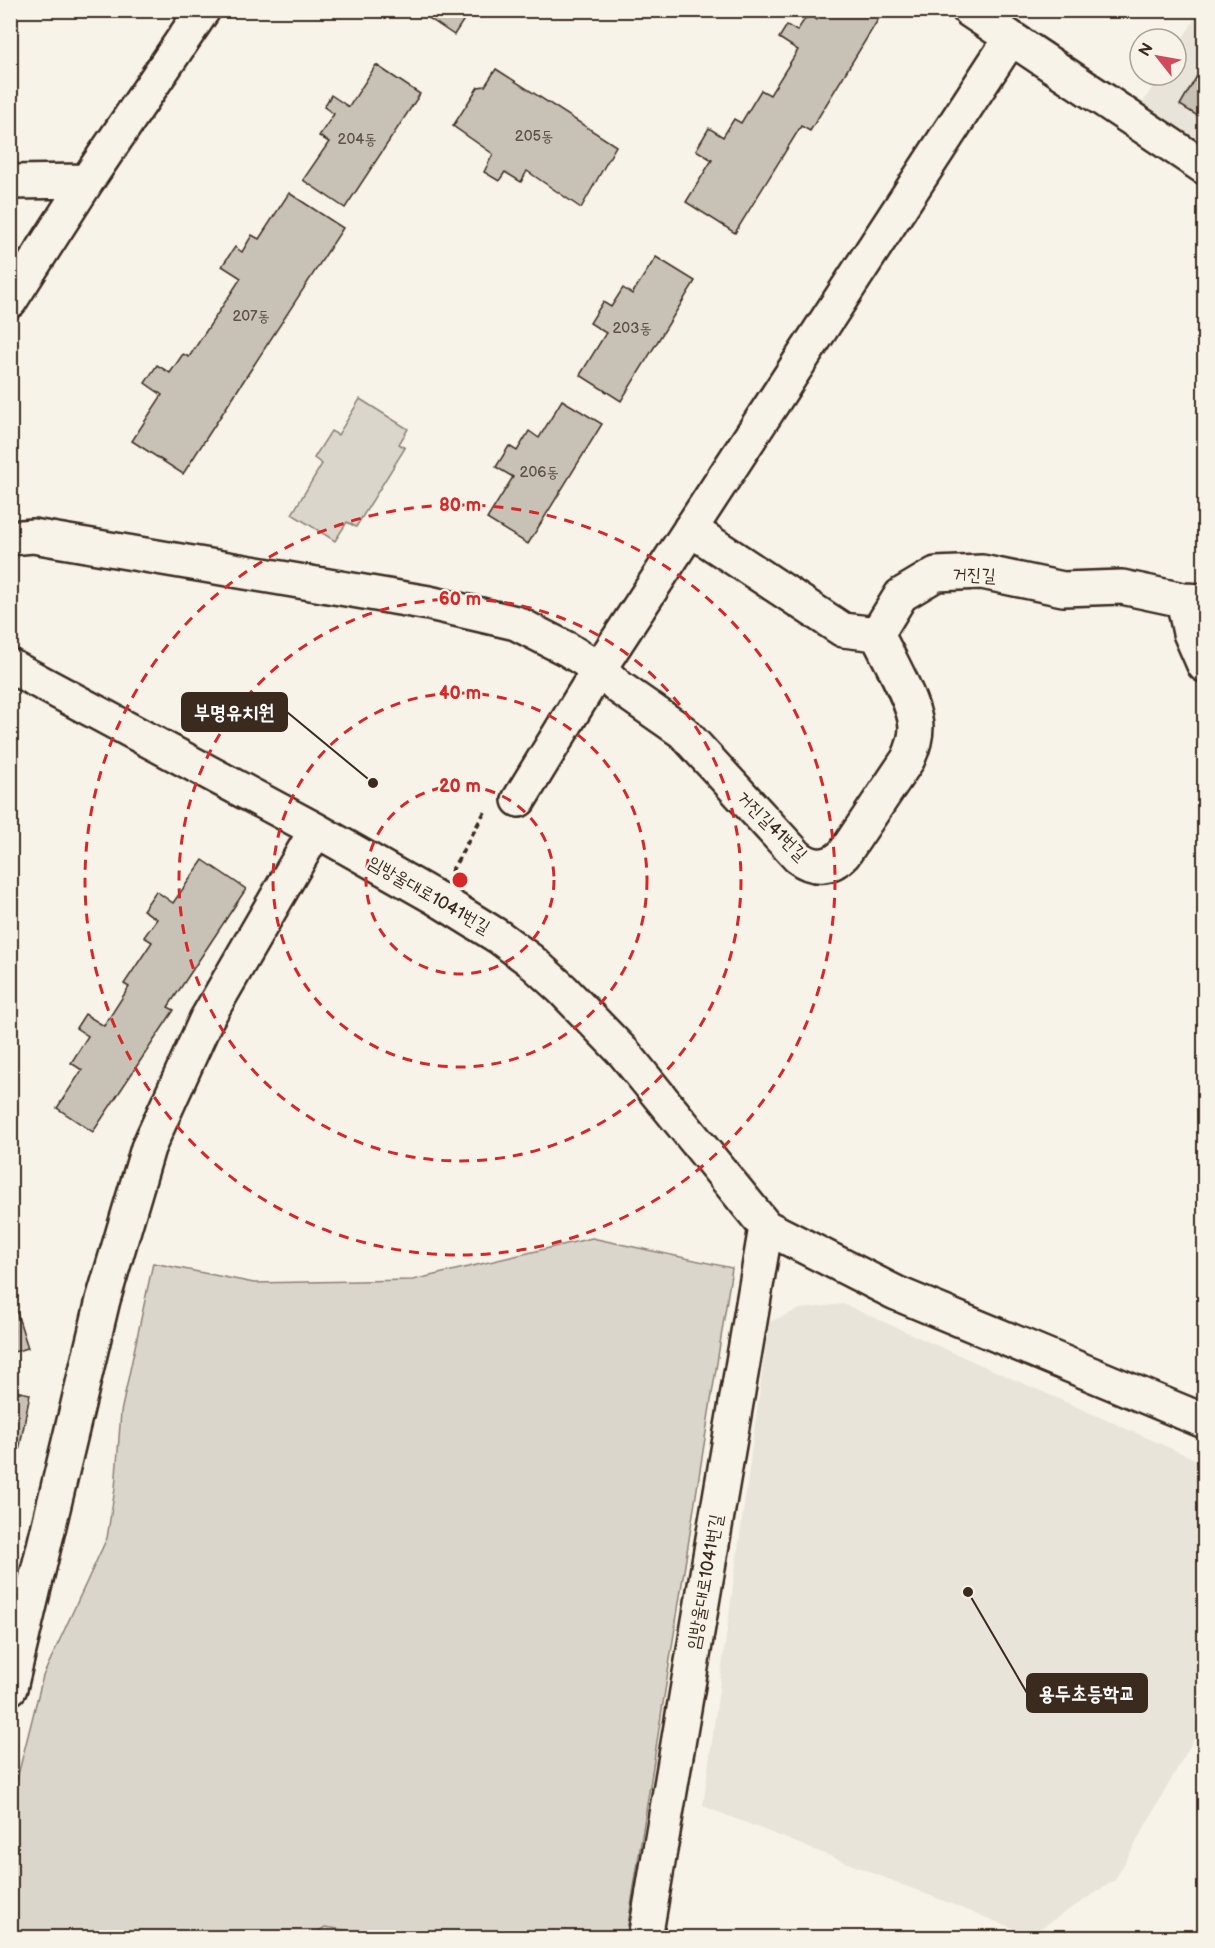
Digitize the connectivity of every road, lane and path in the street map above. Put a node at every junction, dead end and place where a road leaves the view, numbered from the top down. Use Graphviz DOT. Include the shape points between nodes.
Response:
graph roads {
  1 [pos="203,10"];
  2 [pos="969,10"];
  3 [pos="1011,38"];
  4 [pos="1204,167"];
  5 [pos="87,181"];
  6 [pos="10,182"];
  7 [pos="10,301"];
  8 [pos="690,529"];
  9 [pos="10,538"];
  10 [pos="1194,601"];
  11 [pos="877,634"];
  12 [pos="1204,665"];
  13 [pos="10,666"];
  14 [pos="599,669"];
  15 [pos="519,800"];
  16 [pos="316,830"];
  17 [pos="436,898"];
  18 [pos="766,1227"];
  19 [pos="1204,1421"];
  20 [pos="10,1688"];
  21 [pos="645,1938"];
  1 -- 5 [label="street"];
  2 -- 3 [label="street"];
  3 -- 4 [label="street"];
  3 -- 8 [label="street"];
  5 -- 6 [label="street"];
  5 -- 7 [label="street"];
  8 -- 11 [label="street" via="843,630"];
  8 -- 14 [label="street"];
  9 -- 14 [label="street, 거진길41번길" via="33,536 440,606 516,623"];
  10 -- 11 [label="street, 거진길" via="1122,587 1063,588 982,573 936,574 901,595"];
  10 -- 12 [label="street" via="1190,633"];
  11 -- 14 [label="street, 거진길41번길" via="912,707 915,742 908,759 844,854 827,865 807,863 798,857 683,732"];
  13 -- 16 [label="street, 임방울대로1041번길"];
  14 -- 15 [label="street"];
  15 -- 17 [label="path" via="497,792"];
  16 -- 17 [label="street, 임방울대로1041번길"];
  16 -- 20 [label="street" via="206,1020 148,1148 103,1300"];
  17 -- 18 [label="street, 임방울대로1041번길" via="499,937 562,989 625,1054"];
  18 -- 19 [label="street, 임방울대로1041번길" via="896,1293"];
  18 -- 21 [label="street, 임방울대로1041번길"];
}
